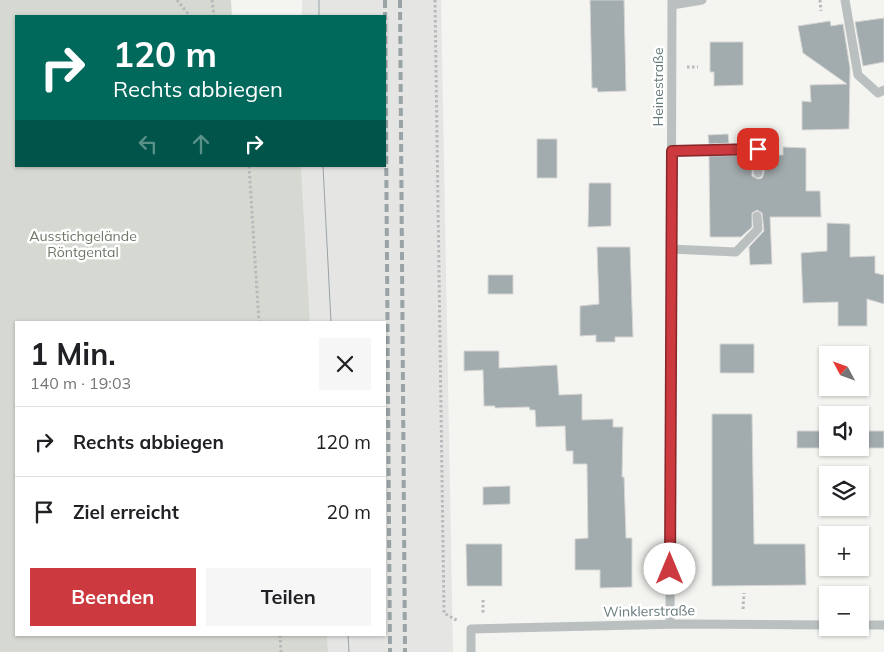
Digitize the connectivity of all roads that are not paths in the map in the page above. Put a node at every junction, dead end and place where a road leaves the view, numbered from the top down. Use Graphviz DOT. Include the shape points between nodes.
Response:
graph roads {
  1 [pos="702,0"];
  2 [pos="845,0"];
  3 [pos="672,3"];
  4 [pos="884,90"];
  5 [pos="672,151"];
  6 [pos="758,173"];
  7 [pos="757,216"];
  8 [pos="671,249"];
  9 [pos="670,624"];
  10 [pos="819,625"];
  11 [pos="869,625"];
  12 [pos="884,625"];
  13 [pos="471,652"];
  1 -- 3 [label="street"];
  2 -- 4 [label="street" via="858,74 878,93"];
  3 -- 5 [label="street, Heinestraße"];
  5 -- 6 [label="street" via="758,149"];
  5 -- 8 [label="street, Heinestraße"];
  7 -- 8 [label="street" via="758,230 736,252"];
  8 -- 9 [label="street, Heinestraße"];
  9 -- 10 [label="street, Winklerstraße"];
  9 -- 13 [label="street, Winklerstraße" via="471,628"];
  11 -- 12 [label="street"];
}
